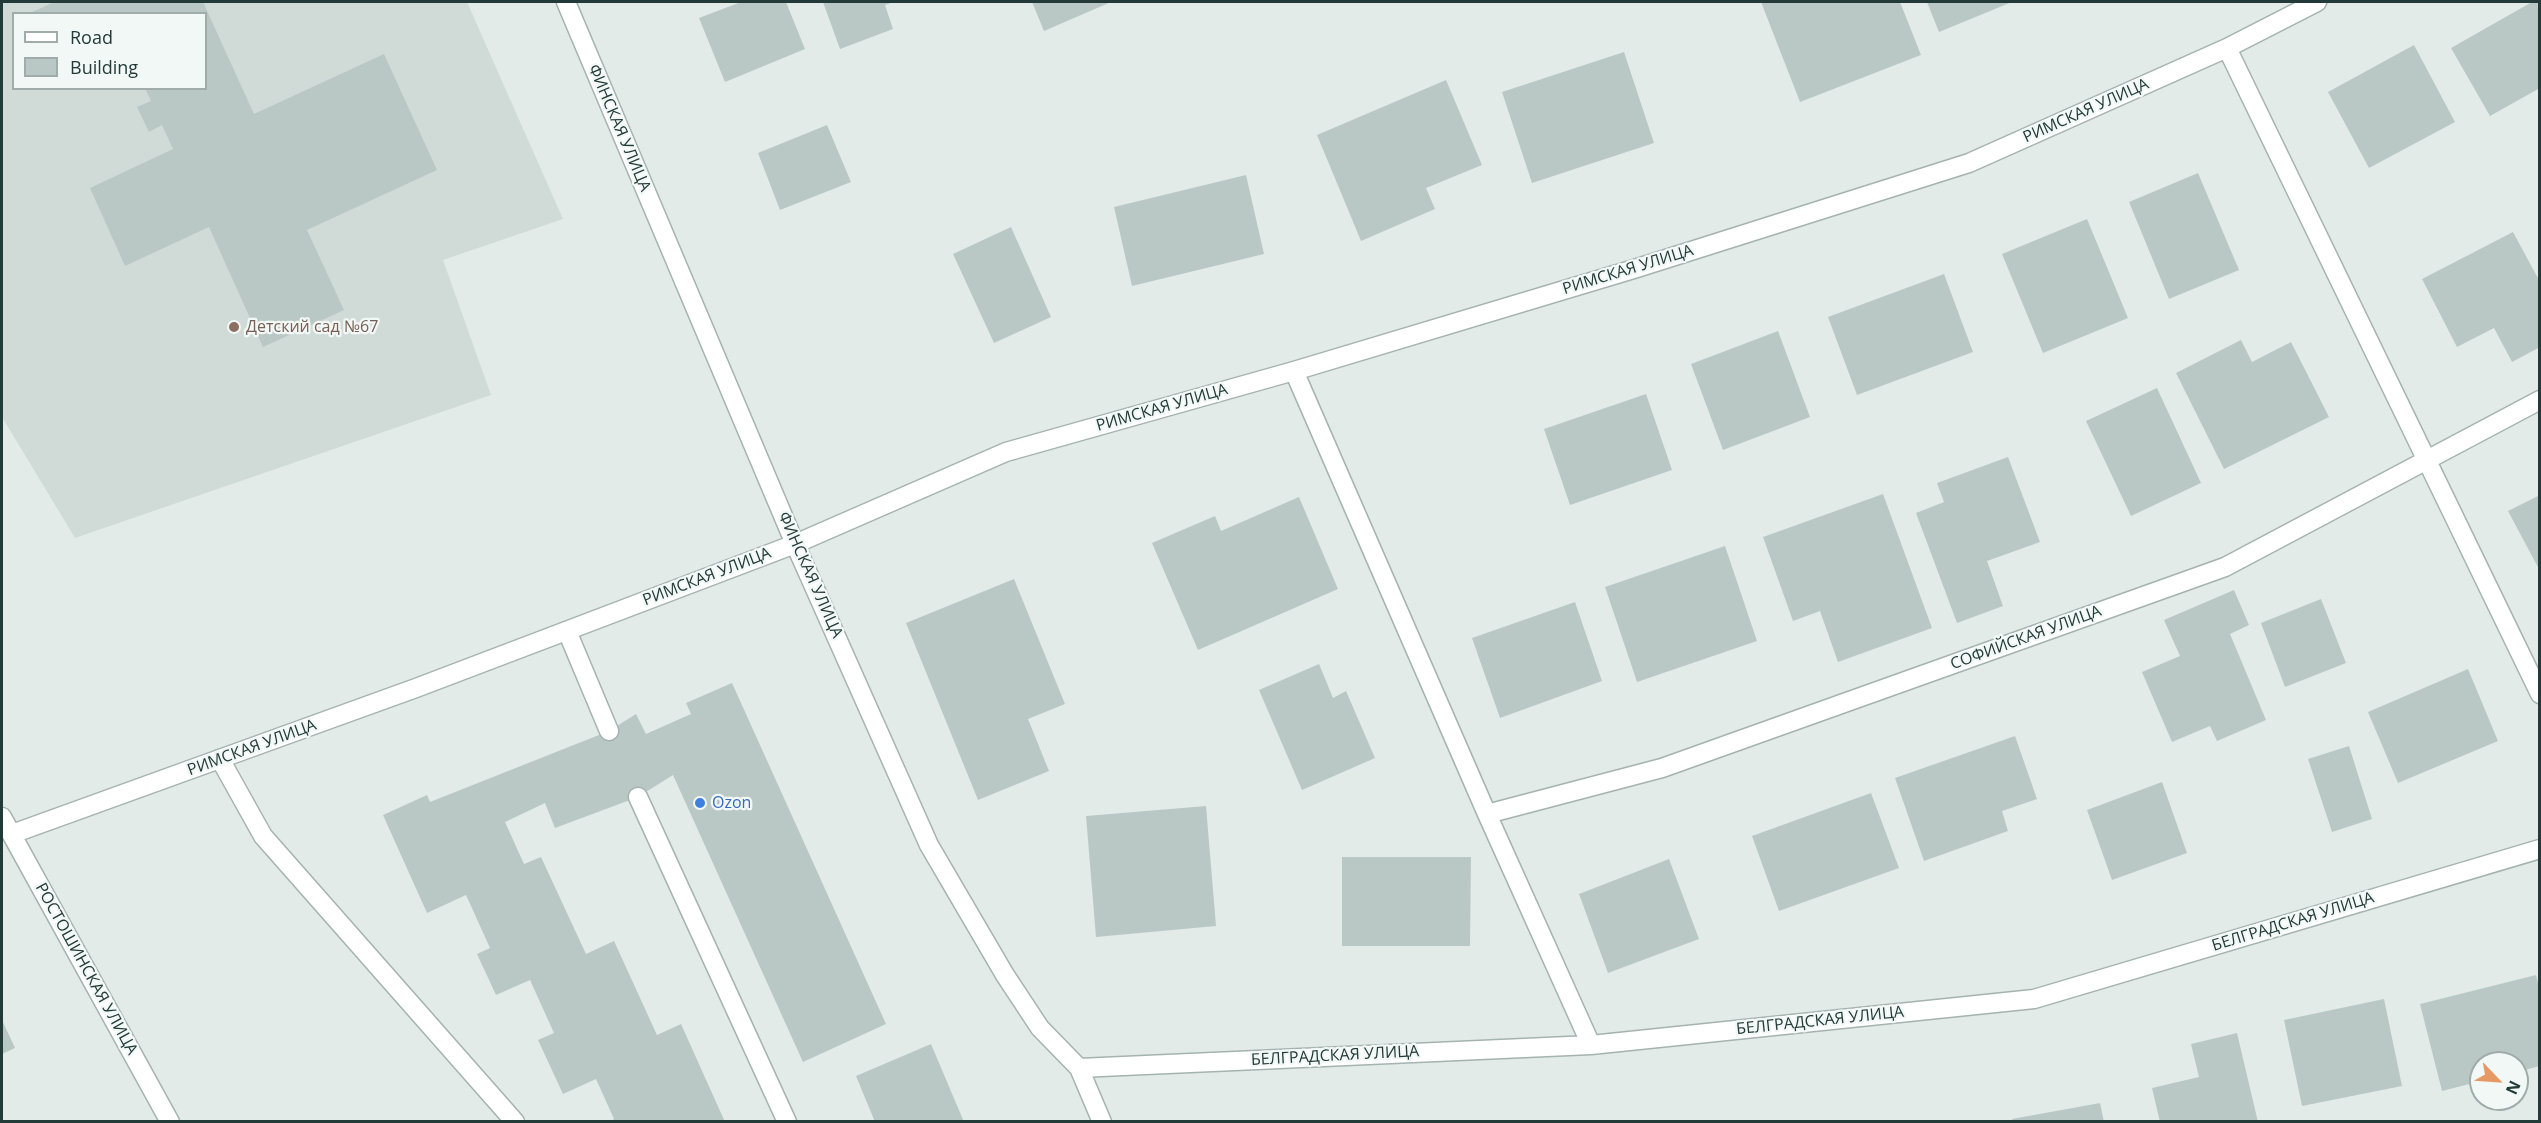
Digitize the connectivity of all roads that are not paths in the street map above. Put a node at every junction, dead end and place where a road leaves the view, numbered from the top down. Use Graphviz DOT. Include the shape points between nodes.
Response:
graph roads {
  1 [pos="566,2"];
  2 [pos="2317,2"];
  3 [pos="2227,48"];
  4 [pos="1294,371"];
  5 [pos="2540,400"];
  6 [pos="2426,461"];
  7 [pos="795,544"];
  8 [pos="567,631"];
  9 [pos="2540,694"];
  10 [pos="609,731"];
  11 [pos="220,759"];
  12 [pos="638,797"];
  13 [pos="1487,814"];
  14 [pos="2,817"];
  15 [pos="12,834"];
  16 [pos="2540,849"];
  17 [pos="1591,1045"];
  18 [pos="1079,1068"];
  19 [pos="170,1122"];
  20 [pos="515,1122"];
  21 [pos="786,1122"];
  22 [pos="1102,1122"];
  1 -- 7 [label="street, ФИНСКАЯ УЛИЦА"];
  2 -- 3 [label="street, РИМСКАЯ УЛИЦА"];
  3 -- 4 [label="street, РИМСКАЯ УЛИЦА" via="1969,164"];
  3 -- 6 [label="street"];
  4 -- 7 [label="street, РИМСКАЯ УЛИЦА" via="1006,452"];
  4 -- 13 [label="street"];
  5 -- 6 [label="street, СОФИЙСКАЯ УЛИЦА"];
  6 -- 9 [label="street"];
  6 -- 13 [label="street, СОФИЙСКАЯ УЛИЦА" via="2225,567 1662,768"];
  7 -- 8 [label="street, РИМСКАЯ УЛИЦА"];
  7 -- 18 [label="street, ФИНСКАЯ УЛИЦА" via="929,845 1034,1019"];
  8 -- 10 [label="street"];
  8 -- 11 [label="street, РИМСКАЯ УЛИЦА"];
  11 -- 15 [label="street, РИМСКАЯ УЛИЦА"];
  11 -- 20 [label="street" via="263,836"];
  12 -- 21 [label="street"];
  13 -- 17 [label="street"];
  14 -- 15 [label="street, РОСТОШИНСКАЯ УЛИЦА"];
  15 -- 19 [label="street, РОСТОШИНСКАЯ УЛИЦА"];
  16 -- 17 [label="street, БЕЛГРАДСКАЯ УЛИЦА" via="2034,999"];
  17 -- 18 [label="street, БЕЛГРАДСКАЯ УЛИЦА"];
  18 -- 22 [label="street, ФИНСКАЯ УЛИЦА"];
}
